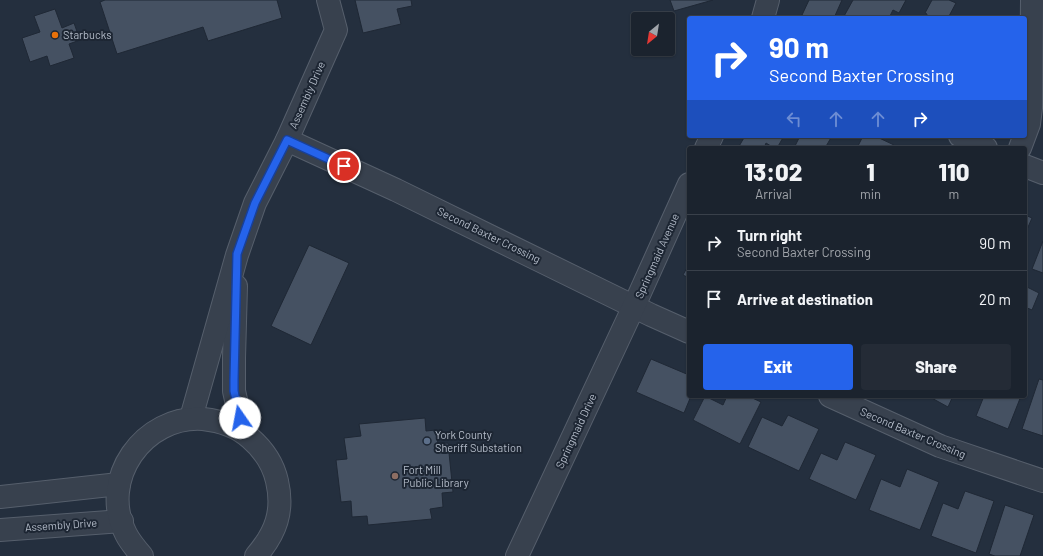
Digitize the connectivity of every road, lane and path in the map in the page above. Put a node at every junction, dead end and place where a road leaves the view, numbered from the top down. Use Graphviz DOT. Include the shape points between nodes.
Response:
graph roads {
  1 [pos="328,0"];
  2 [pos="768,0"];
  3 [pos="1032,0"];
  4 [pos="764,16"];
  5 [pos="1027,129"];
  6 [pos="964,138"];
  7 [pos="287,140"];
  8 [pos="982,146"];
  9 [pos="1027,167"];
  10 [pos="1043,173"];
  11 [pos="687,188"];
  12 [pos="237,254"];
  13 [pos="634,306"];
  14 [pos="687,331"];
  15 [pos="834,398"];
  16 [pos="191,418"];
  17 [pos="243,431"];
  18 [pos="1043,481"];
  19 [pos="119,484"];
  20 [pos="0,497"];
  21 [pos="122,521"];
  22 [pos="0,530"];
  23 [pos="142,556"];
  24 [pos="256,556"];
  25 [pos="517,556"];
  1 -- 7 [label="street, Assembly Drive" via="336,30"];
  2 -- 4 [label="street"];
  3 -- 5 [label="street" via="1031,108"];
  6 -- 8 [label="street"];
  7 -- 12 [label="street, Assembly Drive" via="255,203"];
  7 -- 13 [label="street, Second Baxter Crossing"];
  9 -- 10 [label="street"];
  11 -- 13 [label="street, Springmaid Avenue"];
  12 -- 16 [label="street, Assembly Drive"];
  12 -- 17 [label="street, Assembly Drive" via="234,391"];
  13 -- 14 [label="street, Second Baxter Crossing"];
  13 -- 25 [label="street, Springmaid Drive"];
  15 -- 18 [label="street, Second Baxter Crossing" via="940,446"];
  16 -- 17 [label="street" via="218,420"];
  16 -- 19 [label="street" via="171,423 153,432 137,446 126,464"];
  17 -- 24 [label="street" via="262,448 274,470 280,494 278,520 268,543"];
  19 -- 20 [label="street"];
  19 -- 21 [label="street" via="118,506"];
  21 -- 22 [label="street, Assembly Drive"];
  21 -- 23 [label="street" via="125,533"];
}
